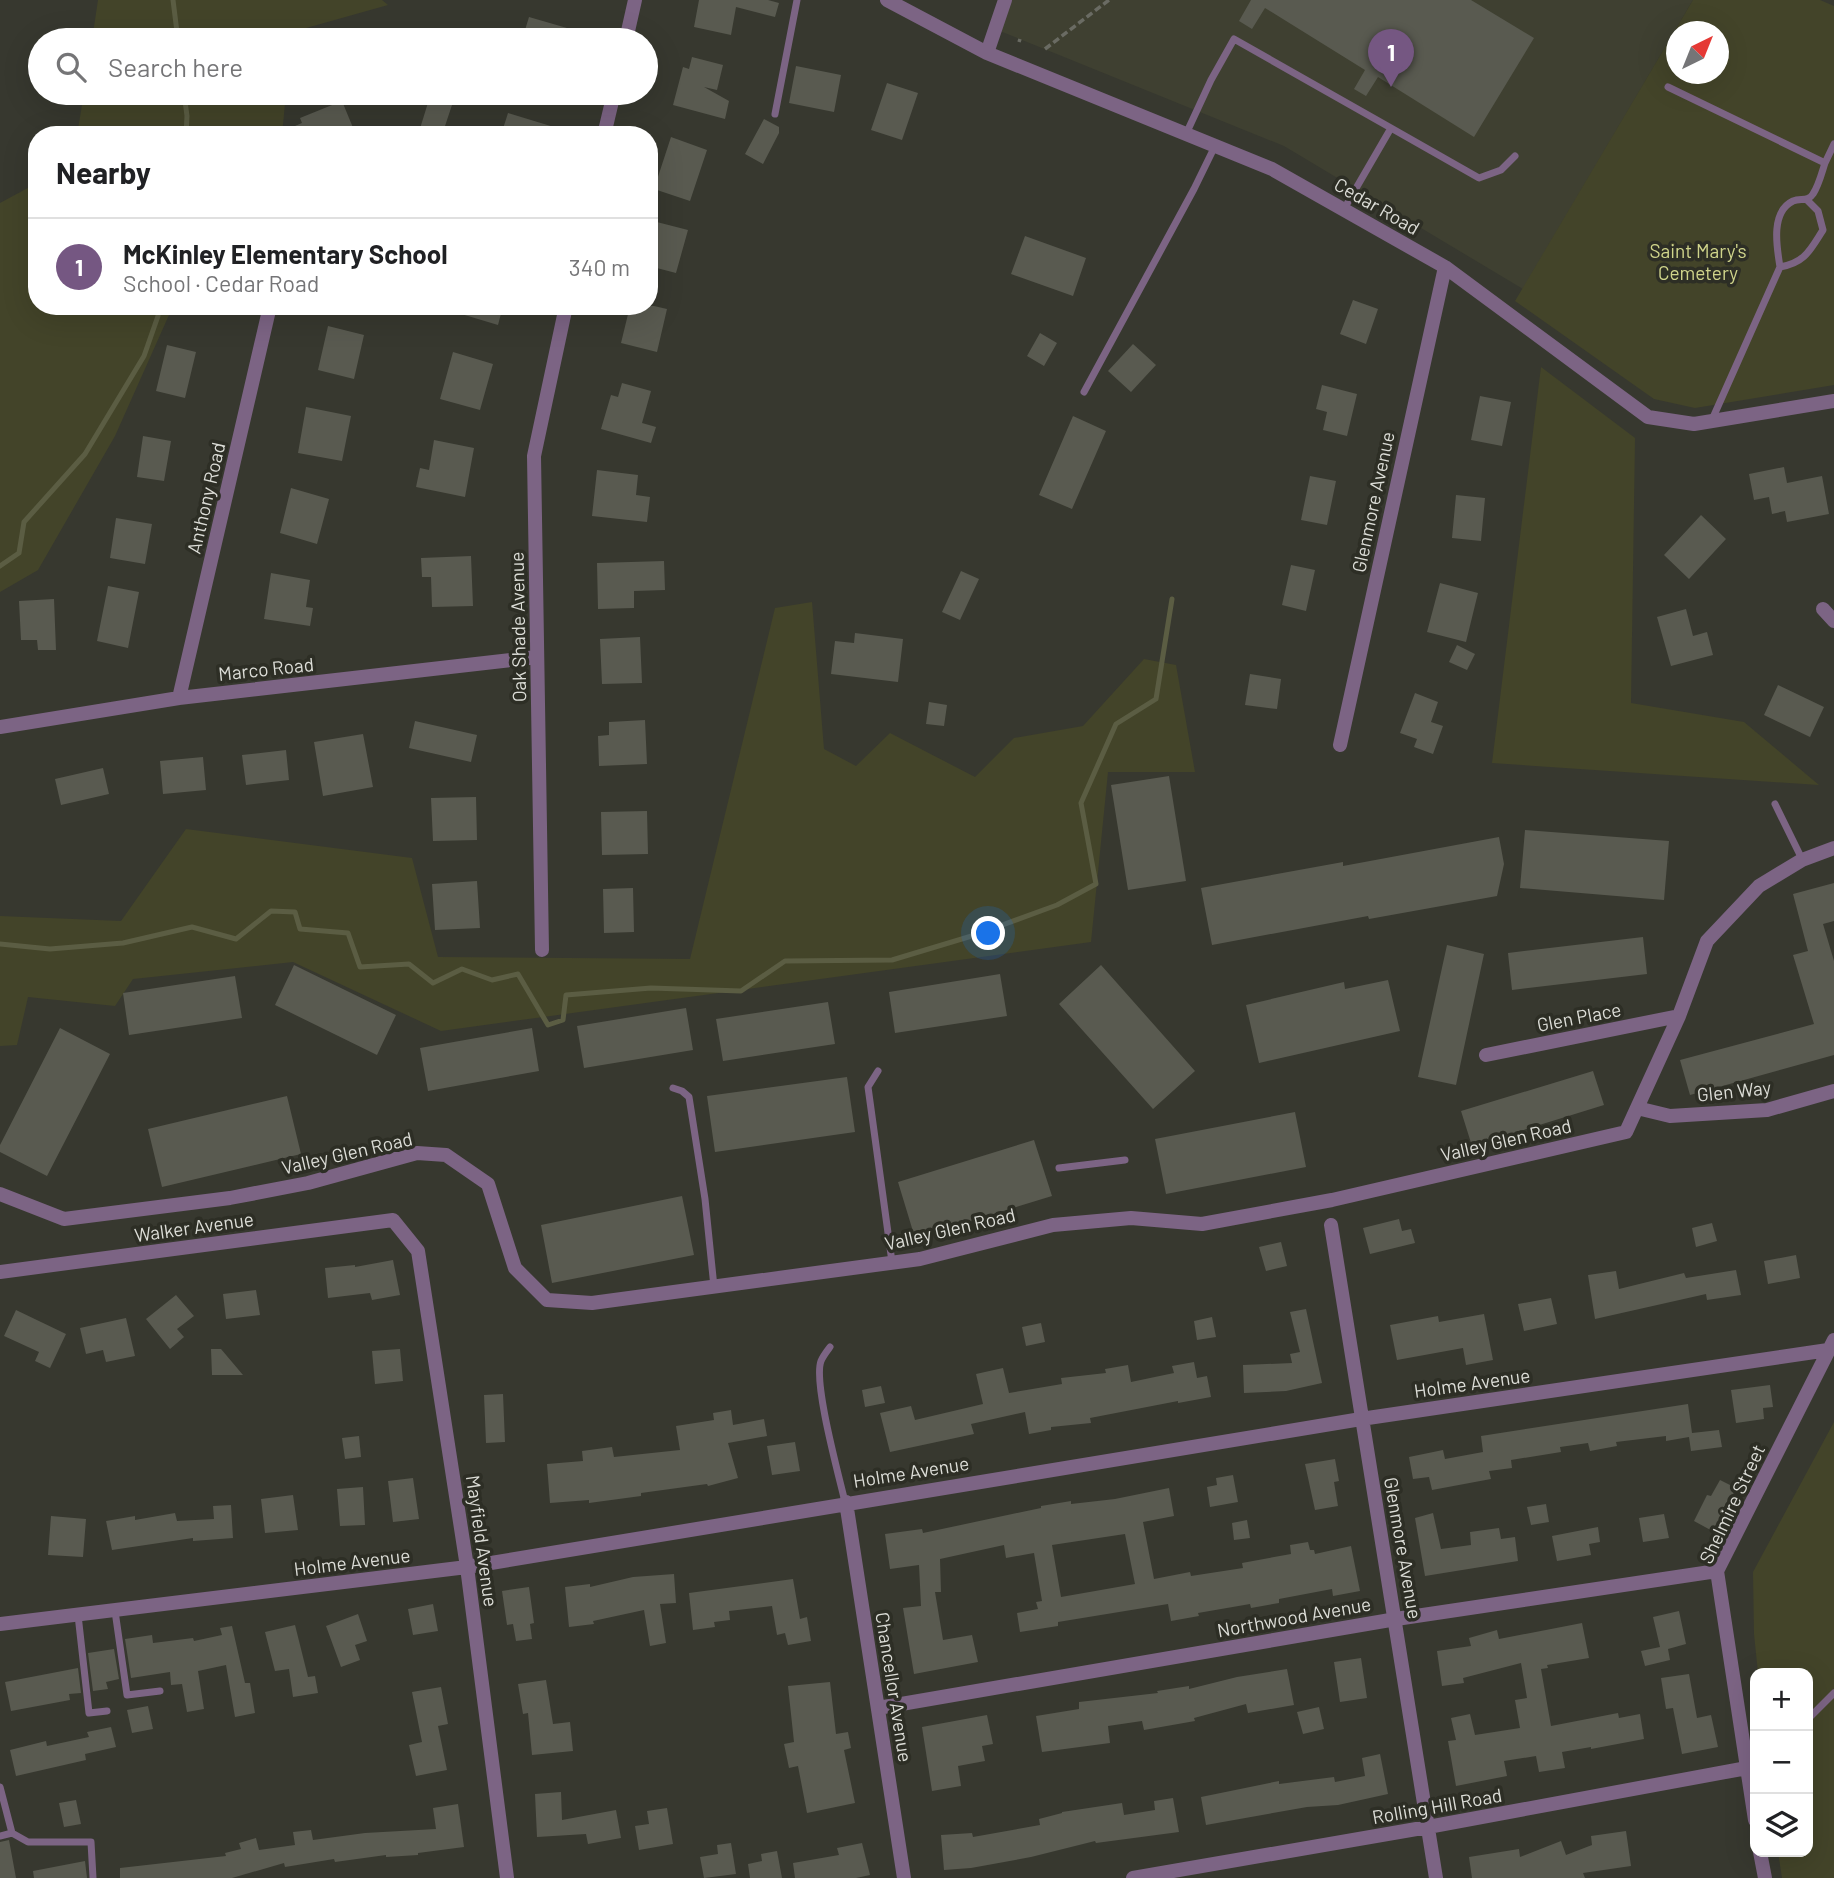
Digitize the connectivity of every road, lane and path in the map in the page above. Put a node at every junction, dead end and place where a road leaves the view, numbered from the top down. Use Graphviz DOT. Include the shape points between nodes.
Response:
graph roads {
  1 [pos="635,0"];
  2 [pos="797,0"];
  3 [pos="887,0"];
  4 [pos="1006,0"];
  5 [pos="1109,0"];
  6 [pos="629,28"];
  7 [pos="1045,49"];
  8 [pos="987,53"];
  9 [pos="1668,86"];
  10 [pos="611,105"];
  11 [pos="775,114"];
  12 [pos="606,126"];
  13 [pos="1391,128"];
  14 [pos="1186,134"];
  15 [pos="1834,144"];
  16 [pos="1215,145"];
  17 [pos="1515,156"];
  18 [pos="1825,163"];
  19 [pos="1807,200"];
  20 [pos="1344,209"];
  21 [pos="1445,267"];
  22 [pos="1780,267"];
  23 [pos="268,315"];
  24 [pos="564,315"];
  25 [pos="1084,392"];
  26 [pos="1834,401"];
  27 [pos="1711,422"];
  28 [pos="1823,609"];
  29 [pos="1834,621"];
  30 [pos="537,657"];
  31 [pos="179,698"];
  32 [pos="0,727"];
  33 [pos="1339,745"];
  34 [pos="1775,804"];
  35 [pos="1834,848"];
  36 [pos="1802,860"];
  37 [pos="542,950"];
  38 [pos="1679,1016"];
  39 [pos="1486,1055"];
  40 [pos="878,1071"];
  41 [pos="673,1088"];
  42 [pos="1834,1091"];
  43 [pos="1637,1108"];
  44 [pos="1125,1160"];
  45 [pos="1059,1168"];
  46 [pos="0,1194"];
  47 [pos="393,1220"];
  48 [pos="1331,1225"];
  49 [pos="892,1263"];
  50 [pos="0,1272"];
  51 [pos="714,1288"];
  52 [pos="1831,1345"];
  53 [pos="830,1347"];
  54 [pos="1361,1419"];
  55 [pos="845,1502"];
  56 [pos="467,1567"];
  57 [pos="1717,1571"];
  58 [pos="115,1611"];
  59 [pos="78,1615"];
  60 [pos="1396,1619"];
  61 [pos="0,1625"];
  62 [pos="160,1691"];
  63 [pos="1834,1693"];
  64 [pos="878,1707"];
  65 [pos="107,1712"];
  66 [pos="1813,1714"];
  67 [pos="1750,1759"];
  68 [pos="1750,1765"];
  69 [pos="0,1787"];
  70 [pos="1428,1827"];
  71 [pos="12,1833"];
  72 [pos="0,1836"];
  73 [pos="1761,1857"];
  74 [pos="93,1878"];
  75 [pos="507,1878"];
  76 [pos="904,1878"];
  77 [pos="1133,1878"];
  78 [pos="1436,1878"];
  79 [pos="1765,1878"];
  1 -- 6 [label="street"];
  2 -- 11 [label="lane"];
  3 -- 8 [label="street, Cedar Road"];
  4 -- 8 [label="street"];
  5 -- 7 [label="path"];
  8 -- 14 [label="street, Cedar Road"];
  9 -- 18 [label="lane"];
  10 -- 12 [label="street"];
  13 -- 14 [label="lane" via="1234,39"];
  13 -- 17 [label="lane" via="1479,177 1501,170"];
  13 -- 20 [label="lane"];
  14 -- 16 [label="street, Cedar Road"];
  15 -- 18 [label="lane"];
  16 -- 20 [label="street, Cedar Road" via="1272,169"];
  16 -- 25 [label="lane"];
  18 -- 19 [label="lane"];
  19 -- 22 [label="lane" via="1794,201 1783,210 1777,226"];
  19 -- 22 [label="lane" via="1818,211 1823,230 1797,264"];
  20 -- 21 [label="street, Cedar Road"];
  21 -- 27 [label="street, Cedar Road" via="1648,416 1694,424"];
  21 -- 33 [label="street, Glenmore Avenue"];
  22 -- 27 [label="lane"];
  23 -- 31 [label="street, Anthony Road"];
  24 -- 30 [label="street, Oak Shade Avenue" via="534,456"];
  26 -- 27 [label="street, Cedar Road"];
  28 -- 29 [label="street"];
  30 -- 31 [label="street, Marco Road"];
  30 -- 37 [label="street, Oak Shade Avenue"];
  31 -- 32 [label="street, Marco Road"];
  34 -- 36 [label="lane"];
  35 -- 36 [label="street, Valley Glen Road"];
  36 -- 38 [label="street, Valley Glen Road" via="1759,886 1707,941"];
  38 -- 39 [label="street, Glen Place"];
  38 -- 43 [label="street, Valley Glen Road"];
  40 -- 49 [label="lane" via="868,1087"];
  41 -- 51 [label="lane" via="689,1097"];
  42 -- 43 [label="street, Glen Way" via="1767,1110 1671,1116"];
  43 -- 49 [label="street, Valley Glen Road" via="1626,1132 1332,1200 1202,1224 1131,1218 1052,1225"];
  44 -- 45 [label="lane"];
  46 -- 51 [label="street, Valley Glen Road" via="64,1219 230,1198 308,1183 417,1153 446,1155 488,1184 515,1268 547,1300 592,1303"];
  47 -- 50 [label="street, Walker Avenue"];
  47 -- 56 [label="street, Mayfield Avenue" via="418,1251"];
  48 -- 54 [label="street, Glenmore Avenue"];
  49 -- 51 [label="street, Valley Glen Road"];
  52 -- 54 [label="street, Holme Avenue"];
  52 -- 57 [label="street, Shelmire Street"];
  53 -- 55 [label="lane" via="820,1362 820,1380"];
  54 -- 55 [label="street, Holme Avenue"];
  54 -- 60 [label="street, Glenmore Avenue"];
  55 -- 56 [label="street, Holme Avenue"];
  55 -- 64 [label="street, Chancellor Avenue"];
  56 -- 58 [label="street, Holme Avenue"];
  56 -- 75 [label="street, Mayfield Avenue"];
  57 -- 60 [label="street, Northwood Avenue"];
  57 -- 67 [label="street, Shelmire Street"];
  58 -- 59 [label="street, Holme Avenue"];
  58 -- 62 [label="lane" via="127,1695"];
  59 -- 61 [label="street, Holme Avenue"];
  59 -- 65 [label="lane" via="89,1713"];
  60 -- 64 [label="street, Northwood Avenue"];
  60 -- 70 [label="street, Glenmore Avenue"];
  63 -- 66 [label="lane"];
  64 -- 76 [label="street, Chancellor Avenue"];
  68 -- 70 [label="street, Rolling Hill Road"];
  69 -- 71 [label="lane"];
  70 -- 77 [label="street, Rolling Hill Road"];
  70 -- 78 [label="street, Glenmore Avenue"];
  71 -- 72 [label="lane"];
  71 -- 74 [label="lane" via="28,1842 91,1842"];
  73 -- 79 [label="street"];
}
